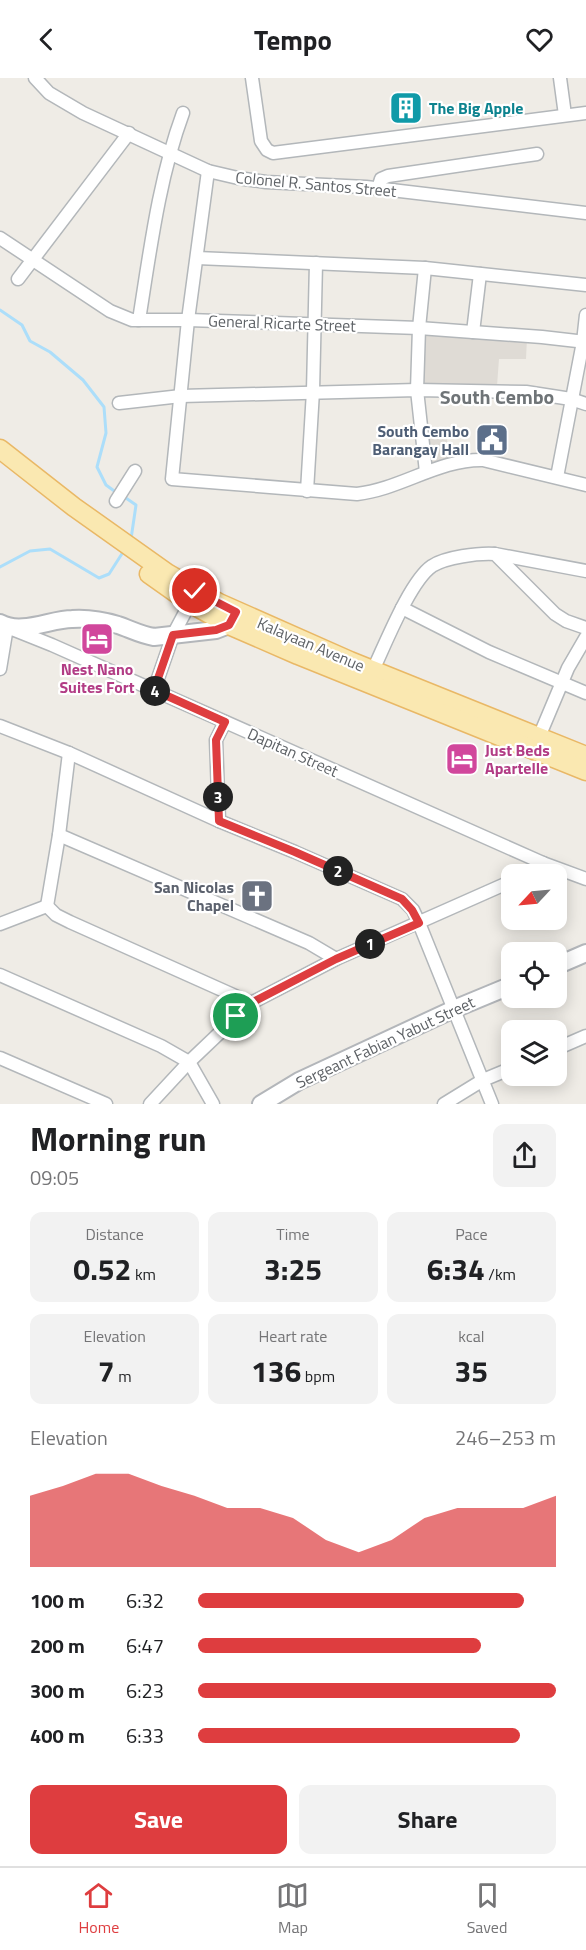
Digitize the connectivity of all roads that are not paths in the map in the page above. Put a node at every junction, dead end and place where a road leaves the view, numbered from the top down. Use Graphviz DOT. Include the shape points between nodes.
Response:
graph roads {
  1 [pos="35,78"];
  2 [pos="252,78"];
  3 [pos="560,78"];
  4 [pos="183,112"];
  5 [pos="586,113"];
  6 [pos="565,115"];
  7 [pos="129,133"];
  8 [pos="171,153"];
  9 [pos="537,154"];
  10 [pos="208,171"];
  11 [pos="378,189"];
  12 [pos="586,213"];
  13 [pos="0,238"];
  14 [pos="197,258"];
  15 [pos="31,259"];
  16 [pos="316,263"];
  17 [pos="425,268"];
  18 [pos="480,274"];
  19 [pos="18,279"];
  20 [pos="586,285"];
  21 [pos="586,315"];
  22 [pos="139,320"];
  23 [pos="188,320"];
  24 [pos="314,325"];
  25 [pos="419,328"];
  26 [pos="473,332"];
  27 [pos="585,342"];
  28 [pos="417,390"];
  29 [pos="313,391"];
  30 [pos="181,396"];
  31 [pos="571,399"];
  32 [pos="119,403"];
  33 [pos="586,404"];
  34 [pos="0,450"];
  35 [pos="0,465"];
  36 [pos="135,471"];
  37 [pos="426,472"];
  38 [pos="557,477"];
  39 [pos="586,485"];
  40 [pos="307,491"];
  41 [pos="116,500"];
  42 [pos="113,541"];
  43 [pos="495,554"];
  44 [pos="139,560"];
  45 [pos="586,571"];
  46 [pos="190,603"];
  47 [pos="402,608"];
  48 [pos="232,619"];
  49 [pos="4,625"];
  50 [pos="586,628"];
  51 [pos="173,635"];
  52 [pos="586,637"];
  53 [pos="0,669"];
  54 [pos="373,670"];
  55 [pos="561,683"];
  56 [pos="154,690"];
  57 [pos="586,693"];
  58 [pos="225,722"];
  59 [pos="0,726"];
  60 [pos="539,736"];
  61 [pos="69,753"];
  62 [pos="586,756"];
  63 [pos="586,771"];
  64 [pos="219,821"];
  65 [pos="59,835"];
  66 [pos="543,863"];
  67 [pos="586,879"];
  68 [pos="501,886"];
  69 [pos="47,906"];
  70 [pos="419,923"];
  71 [pos="0,924"];
  72 [pos="586,953"];
  73 [pos="336,959"];
  74 [pos="567,961"];
  75 [pos="0,975"];
  76 [pos="501,990"];
  77 [pos="251,1003"];
  78 [pos="454,1009"];
  79 [pos="586,1036"];
  80 [pos="567,1044"];
  81 [pos="0,1058"];
  82 [pos="189,1062"];
  83 [pos="501,1073"];
  84 [pos="483,1080"];
  85 [pos="106,1104"];
  86 [pos="150,1104"];
  87 [pos="213,1104"];
  88 [pos="261,1104"];
  89 [pos="444,1104"];
  90 [pos="492,1104"];
  1 -- 7 [label="street, Colonel R. Santos Street" via="50,93 83,113"];
  2 -- 6 [label="street" via="261,141 273,153"];
  3 -- 6 [label="street"];
  4 -- 8 [label="street"];
  5 -- 6 [label="street"];
  7 -- 8 [label="street, Colonel R. Santos Street"];
  7 -- 15 [label="street"];
  8 -- 10 [label="street, Colonel R. Santos Street"];
  8 -- 22 [label="street"];
  9 -- 11 [label="street" via="388,176 381,179"];
  10 -- 11 [label="street, Colonel R. Santos Street" via="266,182"];
  10 -- 14 [label="street"];
  11 -- 12 [label="street, Colonel R. Santos Street"];
  13 -- 15 [label="street, General Ricarte Street"];
  14 -- 16 [label="street"];
  14 -- 23 [label="street"];
  15 -- 19 [label="street"];
  15 -- 22 [label="street, General Ricarte Street" via="110,311"];
  16 -- 17 [label="street"];
  16 -- 24 [label="street"];
  17 -- 18 [label="street"];
  17 -- 25 [label="street"];
  18 -- 20 [label="street"];
  18 -- 26 [label="street"];
  21 -- 27 [label="street"];
  22 -- 23 [label="street, General Ricarte Street"];
  23 -- 24 [label="street, General Ricarte Street"];
  23 -- 30 [label="street"];
  24 -- 25 [label="street, General Ricarte Street"];
  24 -- 29 [label="street"];
  25 -- 26 [label="street, General Ricarte Street"];
  25 -- 28 [label="street"];
  26 -- 27 [label="street, General Ricarte Street"];
  27 -- 31 [label="street"];
  28 -- 29 [label="street"];
  28 -- 31 [label="street" via="526,392"];
  28 -- 37 [label="street"];
  29 -- 30 [label="street"];
  29 -- 40 [label="street"];
  30 -- 32 [label="street"];
  30 -- 40 [label="street" via="172,479"];
  31 -- 33 [label="street"];
  31 -- 38 [label="street"];
  34 -- 42 [label="main road, Kalayaan Avenue"];
  35 -- 42 [label="main road, Kalayaan Avenue"];
  36 -- 41 [label="street"];
  37 -- 38 [label="street" via="468,460 483,460"];
  37 -- 40 [label="street" via="361,494"];
  38 -- 39 [label="street"];
  42 -- 44 [label="main road, Kalayaan Avenue"];
  43 -- 45 [label="street"];
  43 -- 47 [label="street" via="469,555 433,565"];
  43 -- 50 [label="street" via="555,614"];
  44 -- 46 [label="main road, Kalayaan Avenue"];
  44 -- 48 [label="main road, Kalayaan Avenue" via="195,591"];
  46 -- 48 [label="main road, Kalayaan Avenue"];
  46 -- 51 [label="street"];
  47 -- 54 [label="street"];
  47 -- 55 [label="street"];
  48 -- 51 [label="street" via="216,630"];
  48 -- 54 [label="main road, Kalayaan Avenue"];
  48 -- 63 [label="main road, Kalayaan Avenue" via="298,656"];
  49 -- 51 [label="street" via="46,625 80,619 110,623 143,636"];
  49 -- 53 [label="street"];
  49 -- 56 [label="street, Dapitan Street"];
  51 -- 56 [label="street"];
  52 -- 55 [label="street"];
  54 -- 60 [label="main road, Kalayaan Avenue"];
  55 -- 57 [label="street"];
  55 -- 60 [label="street"];
  56 -- 58 [label="street, Dapitan Street"];
  58 -- 64 [label="street" via="216,740"];
  58 -- 66 [label="street, Dapitan Street"];
  59 -- 61 [label="street"];
  60 -- 62 [label="main road, Kalayaan Avenue"];
  61 -- 64 [label="street"];
  61 -- 65 [label="street"];
  64 -- 70 [label="street" via="402,899"];
  65 -- 69 [label="street"];
  65 -- 73 [label="street" via="309,943"];
  66 -- 67 [label="street, Dapitan Street"];
  68 -- 70 [label="street"];
  69 -- 71 [label="street"];
  69 -- 77 [label="street" via="70,922"];
  70 -- 73 [label="street"];
  70 -- 78 [label="street"];
  72 -- 74 [label="street"];
  73 -- 77 [label="street"];
  75 -- 82 [label="street"];
  76 -- 78 [label="street, Sergeant Fabian Yabut Street"];
  77 -- 82 [label="street"];
  78 -- 84 [label="street"];
  78 -- 88 [label="street, Sergeant Fabian Yabut Street" via="299,1081"];
  79 -- 80 [label="street"];
  81 -- 85 [label="street"];
  82 -- 86 [label="street"];
  82 -- 87 [label="street"];
  83 -- 84 [label="street"];
  84 -- 89 [label="street"];
  84 -- 90 [label="street"];
}
